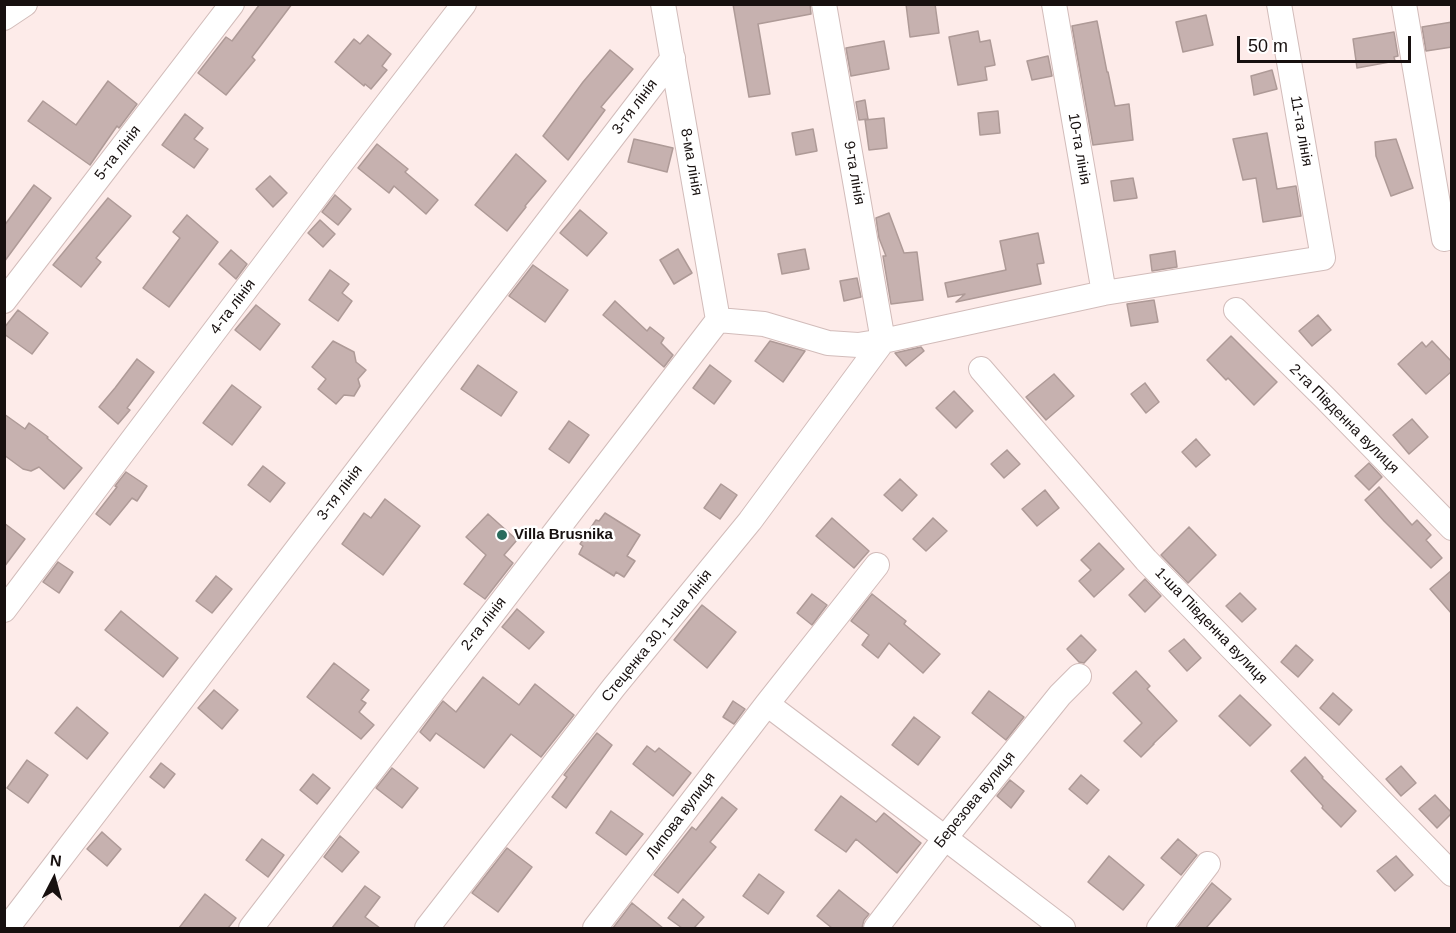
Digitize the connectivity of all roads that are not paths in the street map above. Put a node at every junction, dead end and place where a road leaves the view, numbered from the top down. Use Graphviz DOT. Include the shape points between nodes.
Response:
graph roads {
  1 [pos="25,4"];
  2 [pos="232,4"];
  3 [pos="464,4"];
  4 [pos="663,4"];
  5 [pos="824,4"];
  6 [pos="1054,4"];
  7 [pos="1279,4"];
  8 [pos="1404,4"];
  9 [pos="4,18"];
  10 [pos="673,58"];
  11 [pos="1448,238"];
  12 [pos="1104,293"];
  13 [pos="4,301"];
  14 [pos="1236,310"];
  15 [pos="718,320"];
  16 [pos="884,341"];
  17 [pos="981,369"];
  18 [pos="1452,528"];
  19 [pos="877,565"];
  20 [pos="4,610"];
  21 [pos="1079,676"];
  22 [pos="766,704"];
  23 [pos="945,837"];
  24 [pos="1208,864"];
  25 [pos="1452,874"];
  26 [pos="7,928"];
  27 [pos="250,928"];
  28 [pos="428,928"];
  29 [pos="595,928"];
  30 [pos="876,928"];
  31 [pos="1063,928"];
  32 [pos="1159,928"];
  1 -- 9 [label="street"];
  2 -- 13 [label="street, 5-та лінія"];
  3 -- 20 [label="street, 4-та лінія"];
  4 -- 10 [label="street, 8-ма лінія"];
  5 -- 16 [label="street, 9-та лінія"];
  6 -- 12 [label="street, 10-та лінія"];
  7 -- 12 [label="street, 11-та лінія" via="1323,258"];
  8 -- 11 [label="street"];
  10 -- 15 [label="street, 8-ма лінія"];
  10 -- 26 [label="street, 3-тя лінія"];
  12 -- 16 [label="street"];
  14 -- 18 [label="street, 2-га Південна вулиця"];
  15 -- 16 [label="street" via="764,324 828,343 858,345"];
  15 -- 27 [label="street, 2-га лінія"];
  16 -- 28 [label="street, Стеценка 30, 1-ша лінія" via="750,521 614,687"];
  17 -- 25 [label="street, 1-ша Південна вулиця" via="1146,560"];
  19 -- 22 [label="street, Липова вулиця"];
  21 -- 23 [label="street, Березова вулиця"];
  22 -- 23 [label="street"];
  22 -- 29 [label="street, Липова вулиця"];
  23 -- 30 [label="street, Березова вулиця"];
  23 -- 31 [label="street"];
  24 -- 32 [label="street"];
}
